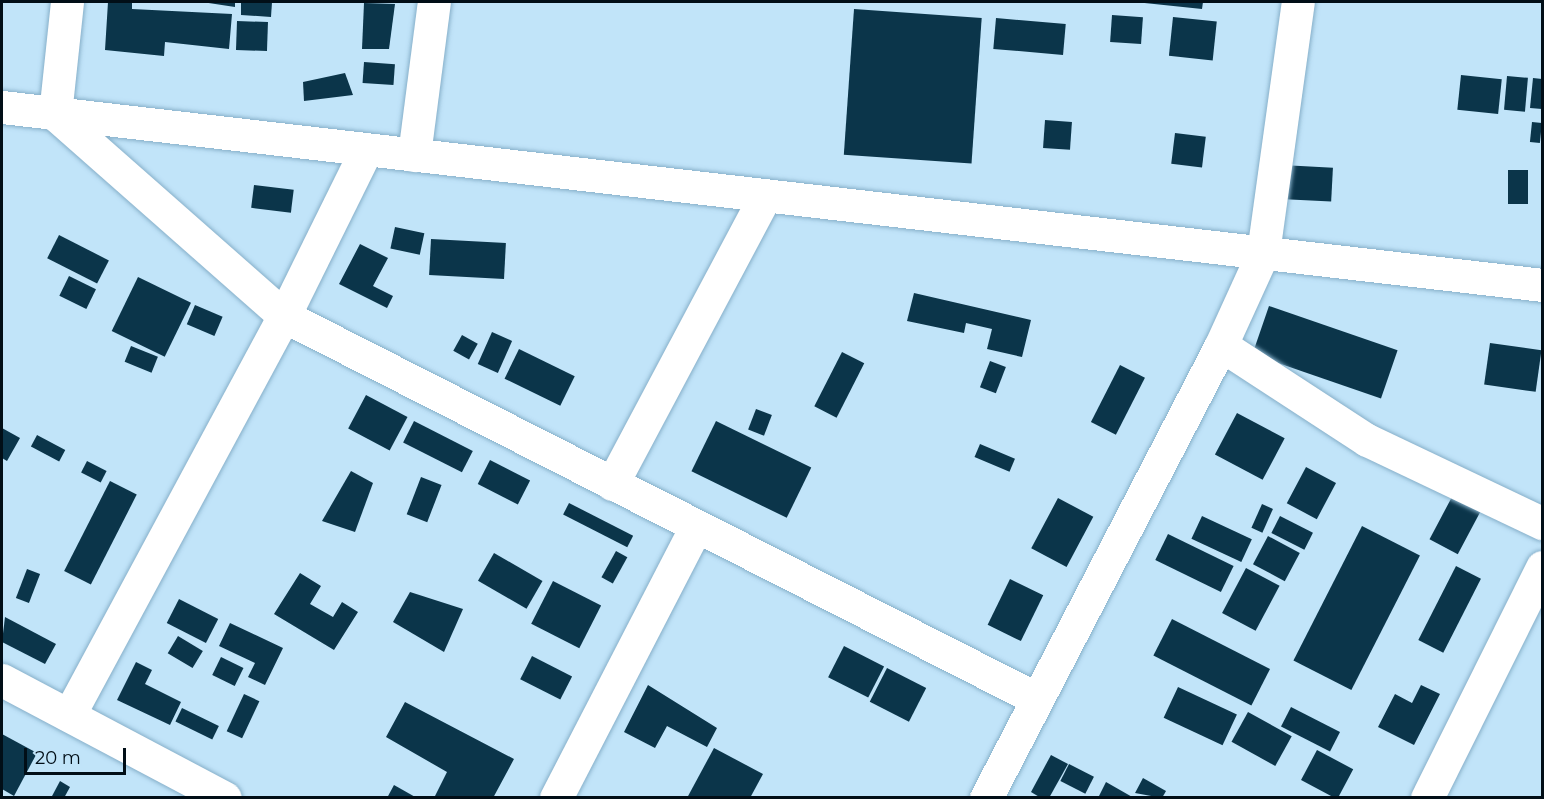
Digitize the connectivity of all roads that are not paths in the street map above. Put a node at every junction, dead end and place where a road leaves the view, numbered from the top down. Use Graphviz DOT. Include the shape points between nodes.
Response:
graph roads {
  1 [pos="67,2"];
  2 [pos="434,2"];
  3 [pos="1298,2"];
  4 [pos="2,107"];
  5 [pos="55,114"];
  6 [pos="366,150"];
  7 [pos="414,155"];
  8 [pos="765,196"];
  9 [pos="1263,253"];
  10 [pos="1542,285"];
  11 [pos="284,316"];
  12 [pos="1221,345"];
  13 [pos="612,484"];
  14 [pos="1542,523"];
  15 [pos="696,527"];
  16 [pos="1542,567"];
  17 [pos="2,680"];
  18 [pos="1037,699"];
  19 [pos="69,715"];
  20 [pos="225,798"];
  21 [pos="556,798"];
  22 [pos="986,798"];
  23 [pos="1427,798"];
  1 -- 5 [label="street"];
  2 -- 7 [label="street"];
  3 -- 9 [label="street"];
  4 -- 5 [label="street"];
  5 -- 6 [label="street"];
  5 -- 11 [label="street"];
  6 -- 7 [label="street"];
  6 -- 11 [label="street"];
  7 -- 8 [label="street"];
  8 -- 9 [label="street"];
  8 -- 13 [label="street"];
  9 -- 10 [label="street"];
  9 -- 12 [label="street"];
  11 -- 13 [label="street"];
  11 -- 19 [label="street"];
  12 -- 14 [label="street" via="1367,440"];
  12 -- 18 [label="street"];
  13 -- 15 [label="street"];
  15 -- 18 [label="street"];
  15 -- 21 [label="street"];
  16 -- 23 [label="street"];
  17 -- 19 [label="street"];
  18 -- 22 [label="street"];
  19 -- 20 [label="street"];
}
